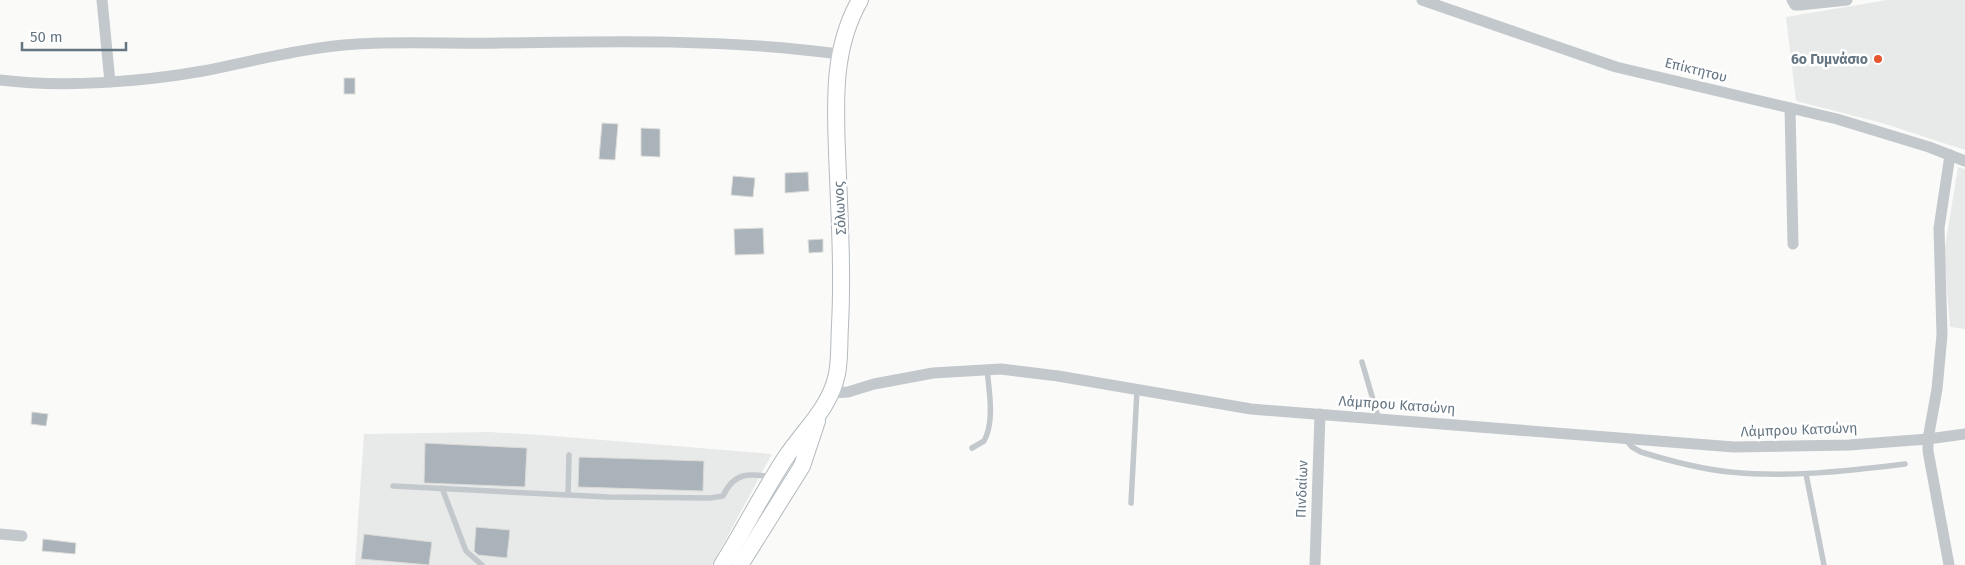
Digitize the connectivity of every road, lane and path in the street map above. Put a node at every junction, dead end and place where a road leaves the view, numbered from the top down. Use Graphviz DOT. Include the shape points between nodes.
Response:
graph roads {
  1 [pos="102,0"];
  2 [pos="860,0"];
  3 [pos="1422,0"];
  4 [pos="1847,0"];
  5 [pos="1793,2"];
  6 [pos="839,54"];
  7 [pos="0,80"];
  8 [pos="110,82"];
  9 [pos="1790,108"];
  10 [pos="1950,155"];
  11 [pos="1965,161"];
  12 [pos="1793,244"];
  13 [pos="1362,362"];
  14 [pos="987,370"];
  15 [pos="1137,390"];
  16 [pos="831,393"];
  17 [pos="1320,414"];
  18 [pos="818,417"];
  19 [pos="1379,420"];
  20 [pos="1965,434"];
  21 [pos="1624,438"];
  22 [pos="1928,439"];
  23 [pos="972,448"];
  24 [pos="569,455"];
  25 [pos="1905,464"];
  26 [pos="1806,474"];
  27 [pos="774,477"];
  28 [pos="394,486"];
  29 [pos="442,488"];
  30 [pos="568,495"];
  31 [pos="1132,503"];
  32 [pos="0,534"];
  33 [pos="22,536"];
  34 [pos="482,565"];
  35 [pos="722,565"];
  36 [pos="740,565"];
  37 [pos="1315,565"];
  38 [pos="1824,565"];
  39 [pos="1949,565"];
  1 -- 8 [label="street"];
  2 -- 6 [label="street, Σόλωνος"];
  3 -- 9 [label="street, Επίκτητου" via="1616,66"];
  4 -- 5 [label="street" via="1814,5"];
  6 -- 8 [label="street" via="744,45 571,42 358,44 317,48 200,71"];
  6 -- 16 [label="street, Σόλωνος" via="836,108 842,294 838,367"];
  7 -- 8 [label="street"];
  9 -- 10 [label="street, Επίκτητου" via="1837,119"];
  9 -- 12 [label="street"];
  10 -- 11 [label="street, Επίκτητου"];
  10 -- 22 [label="street" via="1939,228 1942,335"];
  13 -- 19 [label="lane"];
  14 -- 15 [label="street, Λάμπρου Κατσώνη" via="1014,370"];
  14 -- 16 [label="street, Λάμπρου Κατσώνη" via="933,372"];
  14 -- 23 [label="lane" via="988,429 984,441"];
  15 -- 17 [label="street, Λάμπρου Κατσώνη" via="1250,409"];
  15 -- 31 [label="lane"];
  16 -- 18 [label="street, Σόλωνος"];
  17 -- 19 [label="street, Λάμπρου Κατσώνη"];
  17 -- 37 [label="street, Πινδαίων"];
  18 -- 27 [label="street, Σόλωνος"];
  18 -- 36 [label="street, Σόλωνος" via="802,466"];
  19 -- 21 [label="street, Λάμπρου Κατσώνη"];
  20 -- 22 [label="street, Λάμπρου Κατσώνη"];
  21 -- 22 [label="street, Λάμπρου Κατσώνη" via="1763,447"];
  21 -- 26 [label="lane" via="1641,452 1702,468 1756,474"];
  22 -- 39 [label="street"];
  24 -- 30 [label="lane"];
  25 -- 26 [label="lane"];
  26 -- 38 [label="lane"];
  27 -- 30 [label="lane" via="744,475 728,486 723,496 710,498"];
  27 -- 35 [label="street, Σόλωνος"];
  28 -- 29 [label="lane"];
  29 -- 30 [label="lane"];
  29 -- 34 [label="lane" via="466,552"];
  32 -- 33 [label="street"];
}
